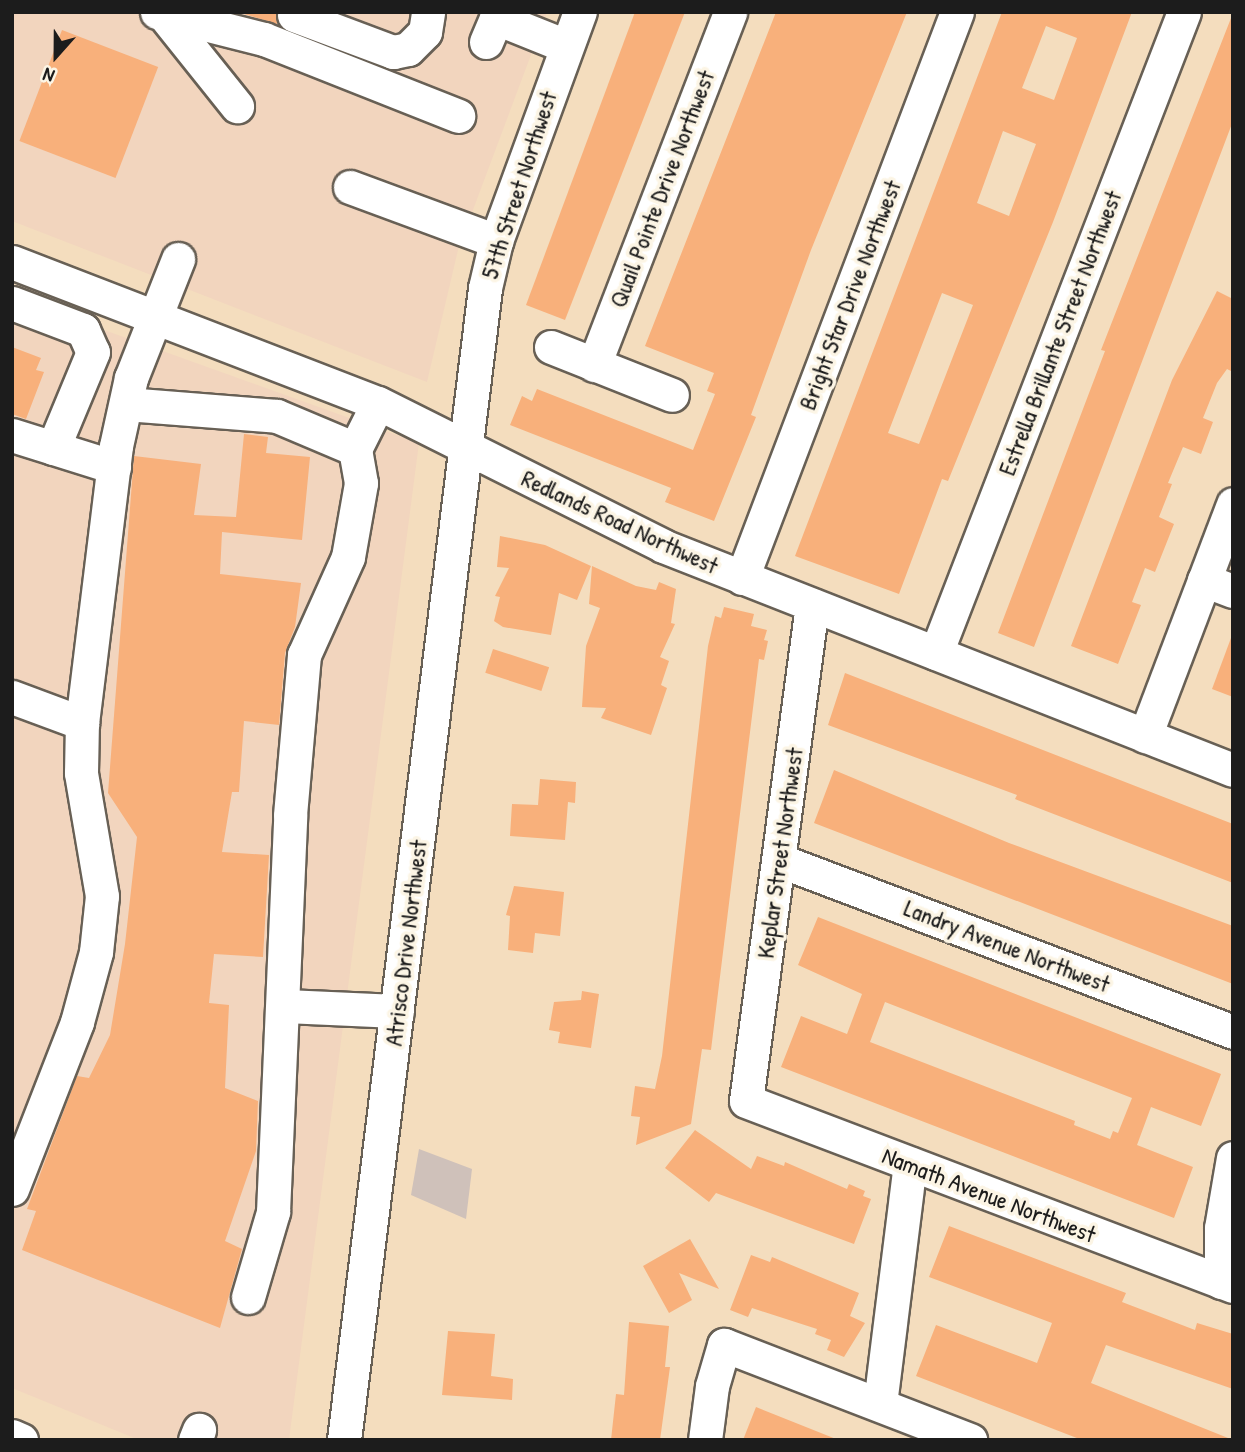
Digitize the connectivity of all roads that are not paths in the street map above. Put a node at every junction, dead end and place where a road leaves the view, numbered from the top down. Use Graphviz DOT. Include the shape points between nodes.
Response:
graph roads {
  1 [pos="428,12"];
  2 [pos="580,12"];
  3 [pos="730,12"];
  4 [pos="957,12"];
  5 [pos="1184,12"];
  6 [pos="161,14"];
  7 [pos="295,15"];
  8 [pos="490,24"];
  9 [pos="566,46"];
  10 [pos="237,106"];
  11 [pos="457,116"];
  12 [pos="350,187"];
  13 [pos="496,241"];
  14 [pos="178,259"];
  15 [pos="12,262"];
  16 [pos="111,300"];
  17 [pos="12,303"];
  18 [pos="155,317"];
  19 [pos="89,342"];
  20 [pos="551,347"];
  21 [pos="594,365"];
  22 [pos="671,395"];
  23 [pos="379,403"];
  24 [pos="125,404"];
  25 [pos="12,435"];
  26 [pos="467,446"];
  27 [pos="53,448"];
  28 [pos="355,449"];
  29 [pos="114,467"];
  30 [pos="1233,504"];
  31 [pos="742,578"];
  32 [pos="1218,586"];
  33 [pos="812,605"];
  34 [pos="936,653"];
  35 [pos="12,697"];
  36 [pos="82,723"];
  37 [pos="1145,736"];
  38 [pos="1233,770"];
  39 [pos="781,861"];
  40 [pos="285,1006"];
  41 [pos="397,1012"];
  42 [pos="1233,1031"];
  43 [pos="746,1101"];
  44 [pos="1233,1158"];
  45 [pos="910,1164"];
  46 [pos="12,1189"];
  47 [pos="1227,1284"];
  48 [pos="248,1297"];
  49 [pos="880,1404"];
  50 [pos="12,1436"];
  51 [pos="21,1440"];
  52 [pos="344,1440"];
  53 [pos="705,1440"];
  54 [pos="970,1440"];
  1 -- 7 [label="street" via="425,32 408,49 393,52"];
  2 -- 9 [label="street, 57th Street Northwest"];
  3 -- 21 [label="street, Quail Pointe Drive Northwest"];
  4 -- 31 [label="street, Bright Star Drive Northwest"];
  5 -- 34 [label="street, Estrella Brillante Street Northwest"];
  6 -- 10 [label="street"];
  6 -- 11 [label="street" via="264,39"];
  8 -- 9 [label="street"];
  9 -- 13 [label="street, 57th Street Northwest"];
  12 -- 13 [label="street"];
  13 -- 26 [label="street, 57th Street Northwest" via="485,289"];
  14 -- 18 [label="street"];
  15 -- 16 [label="street, Redlands Road Northwest"];
  16 -- 18 [label="street, Redlands Road Northwest"];
  16 -- 19 [label="street"];
  17 -- 19 [label="street" via="83,330"];
  18 -- 23 [label="street, Redlands Road Northwest"];
  18 -- 24 [label="street"];
  19 -- 27 [label="street" via="93,352"];
  20 -- 21 [label="street"];
  21 -- 22 [label="street"];
  23 -- 26 [label="street, Redlands Road Northwest"];
  23 -- 28 [label="street"];
  24 -- 28 [label="street" via="277,416"];
  24 -- 29 [label="street"];
  25 -- 27 [label="street"];
  26 -- 31 [label="street, Redlands Road Northwest" via="603,517"];
  26 -- 41 [label="street, Atrisco Drive Northwest"];
  27 -- 29 [label="street"];
  28 -- 40 [label="street" via="361,483 348,557 304,655 290,815"];
  29 -- 36 [label="street"];
  30 -- 32 [label="street"];
  31 -- 33 [label="street, Redlands Road Northwest"];
  32 -- 37 [label="street"];
  33 -- 34 [label="street, Redlands Road Northwest"];
  33 -- 39 [label="street, Keplar Street Northwest"];
  34 -- 37 [label="street, Redlands Road Northwest"];
  35 -- 36 [label="street"];
  36 -- 46 [label="street" via="81,773 102,896 96,952 77,1022"];
  37 -- 38 [label="street, Redlands Road Northwest"];
  39 -- 42 [label="street, Landry Avenue Northwest"];
  39 -- 43 [label="street, Keplar Street Northwest"];
  40 -- 41 [label="street"];
  40 -- 48 [label="street" via="273,1212"];
  41 -- 52 [label="street, Atrisco Drive Northwest"];
  43 -- 45 [label="street, Namath Avenue Northwest"];
  44 -- 47 [label="street" via="1221,1228"];
  45 -- 47 [label="street, Namath Avenue Northwest"];
  45 -- 49 [label="street"];
  49 -- 53 [label="street" via="724,1345 712,1386"];
  49 -- 54 [label="street"];
  50 -- 51 [label="street"];
}
